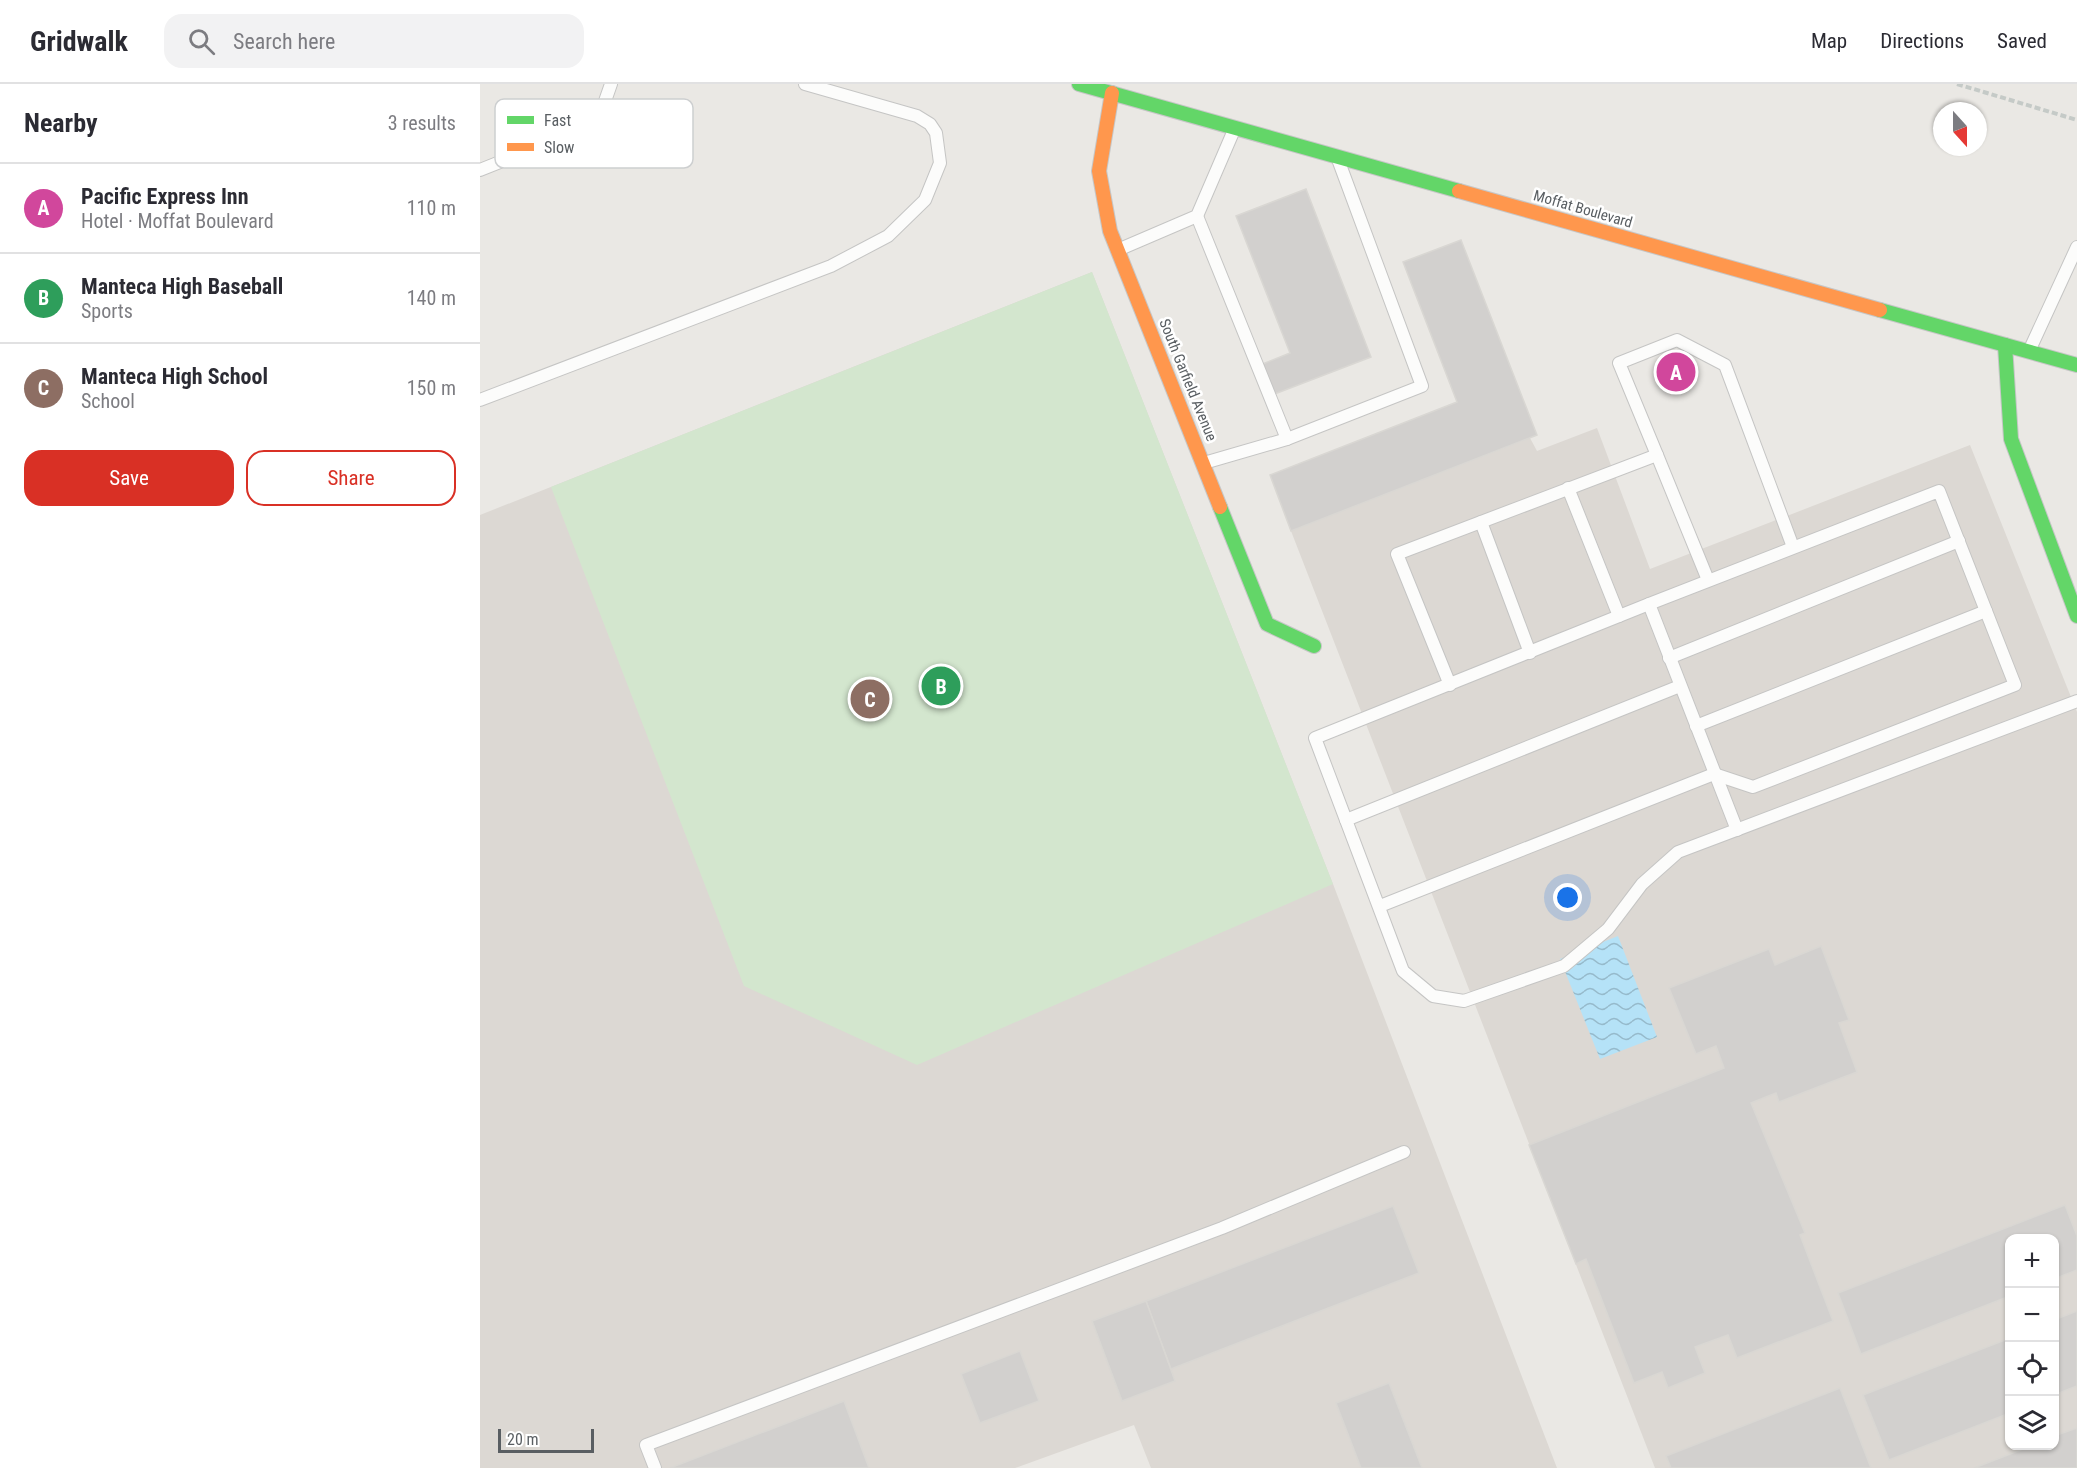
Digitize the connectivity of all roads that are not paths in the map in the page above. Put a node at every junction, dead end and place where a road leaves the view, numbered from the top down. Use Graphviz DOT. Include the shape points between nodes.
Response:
graph roads {
  1 [pos="610,84"];
  2 [pos="805,84"];
  3 [pos="1079,84"];
  4 [pos="1113,93"];
  5 [pos="606,99"];
  6 [pos="1234,129"];
  7 [pos="1338,158"];
  8 [pos="495,164"];
  9 [pos="480,170"];
  10 [pos="1197,216"];
  11 [pos="2077,247"];
  12 [pos="1117,250"];
  13 [pos="2005,345"];
  14 [pos="2029,352"];
  15 [pos="2077,365"];
  16 [pos="480,400"];
  17 [pos="1287,439"];
  18 [pos="1657,455"];
  19 [pos="1204,463"];
  20 [pos="1568,488"];
  21 [pos="1481,522"];
  22 [pos="1959,541"];
  23 [pos="1793,547"];
  24 [pos="1708,580"];
  25 [pos="1648,604"];
  26 [pos="1986,611"];
  27 [pos="1619,616"];
  28 [pos="2077,616"];
  29 [pos="1314,646"];
  30 [pos="1530,653"];
  31 [pos="1669,658"];
  32 [pos="1450,685"];
  33 [pos="1680,686"];
  34 [pos="2077,701"];
  35 [pos="1696,726"];
  36 [pos="1714,774"];
  37 [pos="1346,820"];
  38 [pos="1737,830"];
  39 [pos="1380,906"];
  40 [pos="1404,1152"];
  41 [pos="655,1468"];
  1 -- 5 [label="lane"];
  2 -- 16 [label="lane" via="917,116 930,124 936,133 940,163 925,200 888,236 831,266"];
  3 -- 4 [label="main road, Moffat Boulevard"];
  4 -- 6 [label="main road, Moffat Boulevard"];
  4 -- 12 [label="main road, South Garfield Avenue" via="1099,171"];
  6 -- 7 [label="main road, Moffat Boulevard"];
  6 -- 10 [label="lane"];
  7 -- 13 [label="main road, Moffat Boulevard"];
  7 -- 17 [label="lane" via="1422,386"];
  8 -- 9 [label="lane"];
  10 -- 12 [label="lane"];
  10 -- 17 [label="lane"];
  11 -- 14 [label="lane"];
  12 -- 19 [label="main road, South Garfield Avenue"];
  13 -- 14 [label="main road, Moffat Boulevard"];
  13 -- 28 [label="main road" via="2011,439"];
  14 -- 15 [label="main road, Moffat Boulevard"];
  17 -- 19 [label="lane"];
  18 -- 20 [label="lane"];
  18 -- 23 [label="lane" via="1619,363 1677,340 1725,365"];
  18 -- 24 [label="lane"];
  19 -- 29 [label="main road, South Garfield Avenue" via="1267,624"];
  20 -- 21 [label="lane"];
  20 -- 27 [label="lane"];
  21 -- 30 [label="lane"];
  21 -- 32 [label="lane" via="1397,554"];
  22 -- 23 [label="lane" via="1939,491"];
  22 -- 26 [label="lane"];
  22 -- 31 [label="lane"];
  23 -- 24 [label="lane"];
  24 -- 25 [label="lane"];
  25 -- 27 [label="lane"];
  25 -- 31 [label="lane"];
  26 -- 35 [label="lane"];
  26 -- 36 [label="lane" via="2015,685 1753,787"];
  27 -- 30 [label="lane"];
  30 -- 32 [label="lane"];
  31 -- 33 [label="lane"];
  32 -- 37 [label="lane" via="1315,738"];
  33 -- 35 [label="lane"];
  33 -- 37 [label="lane"];
  34 -- 38 [label="lane"];
  35 -- 36 [label="lane"];
  36 -- 38 [label="lane"];
  36 -- 39 [label="lane"];
  37 -- 39 [label="lane"];
  38 -- 39 [label="lane" via="1678,852 1642,884 1608,929 1564,966 1464,1000 1433,996 1403,971"];
  40 -- 41 [label="lane" via="1222,1228 646,1445"];
}
